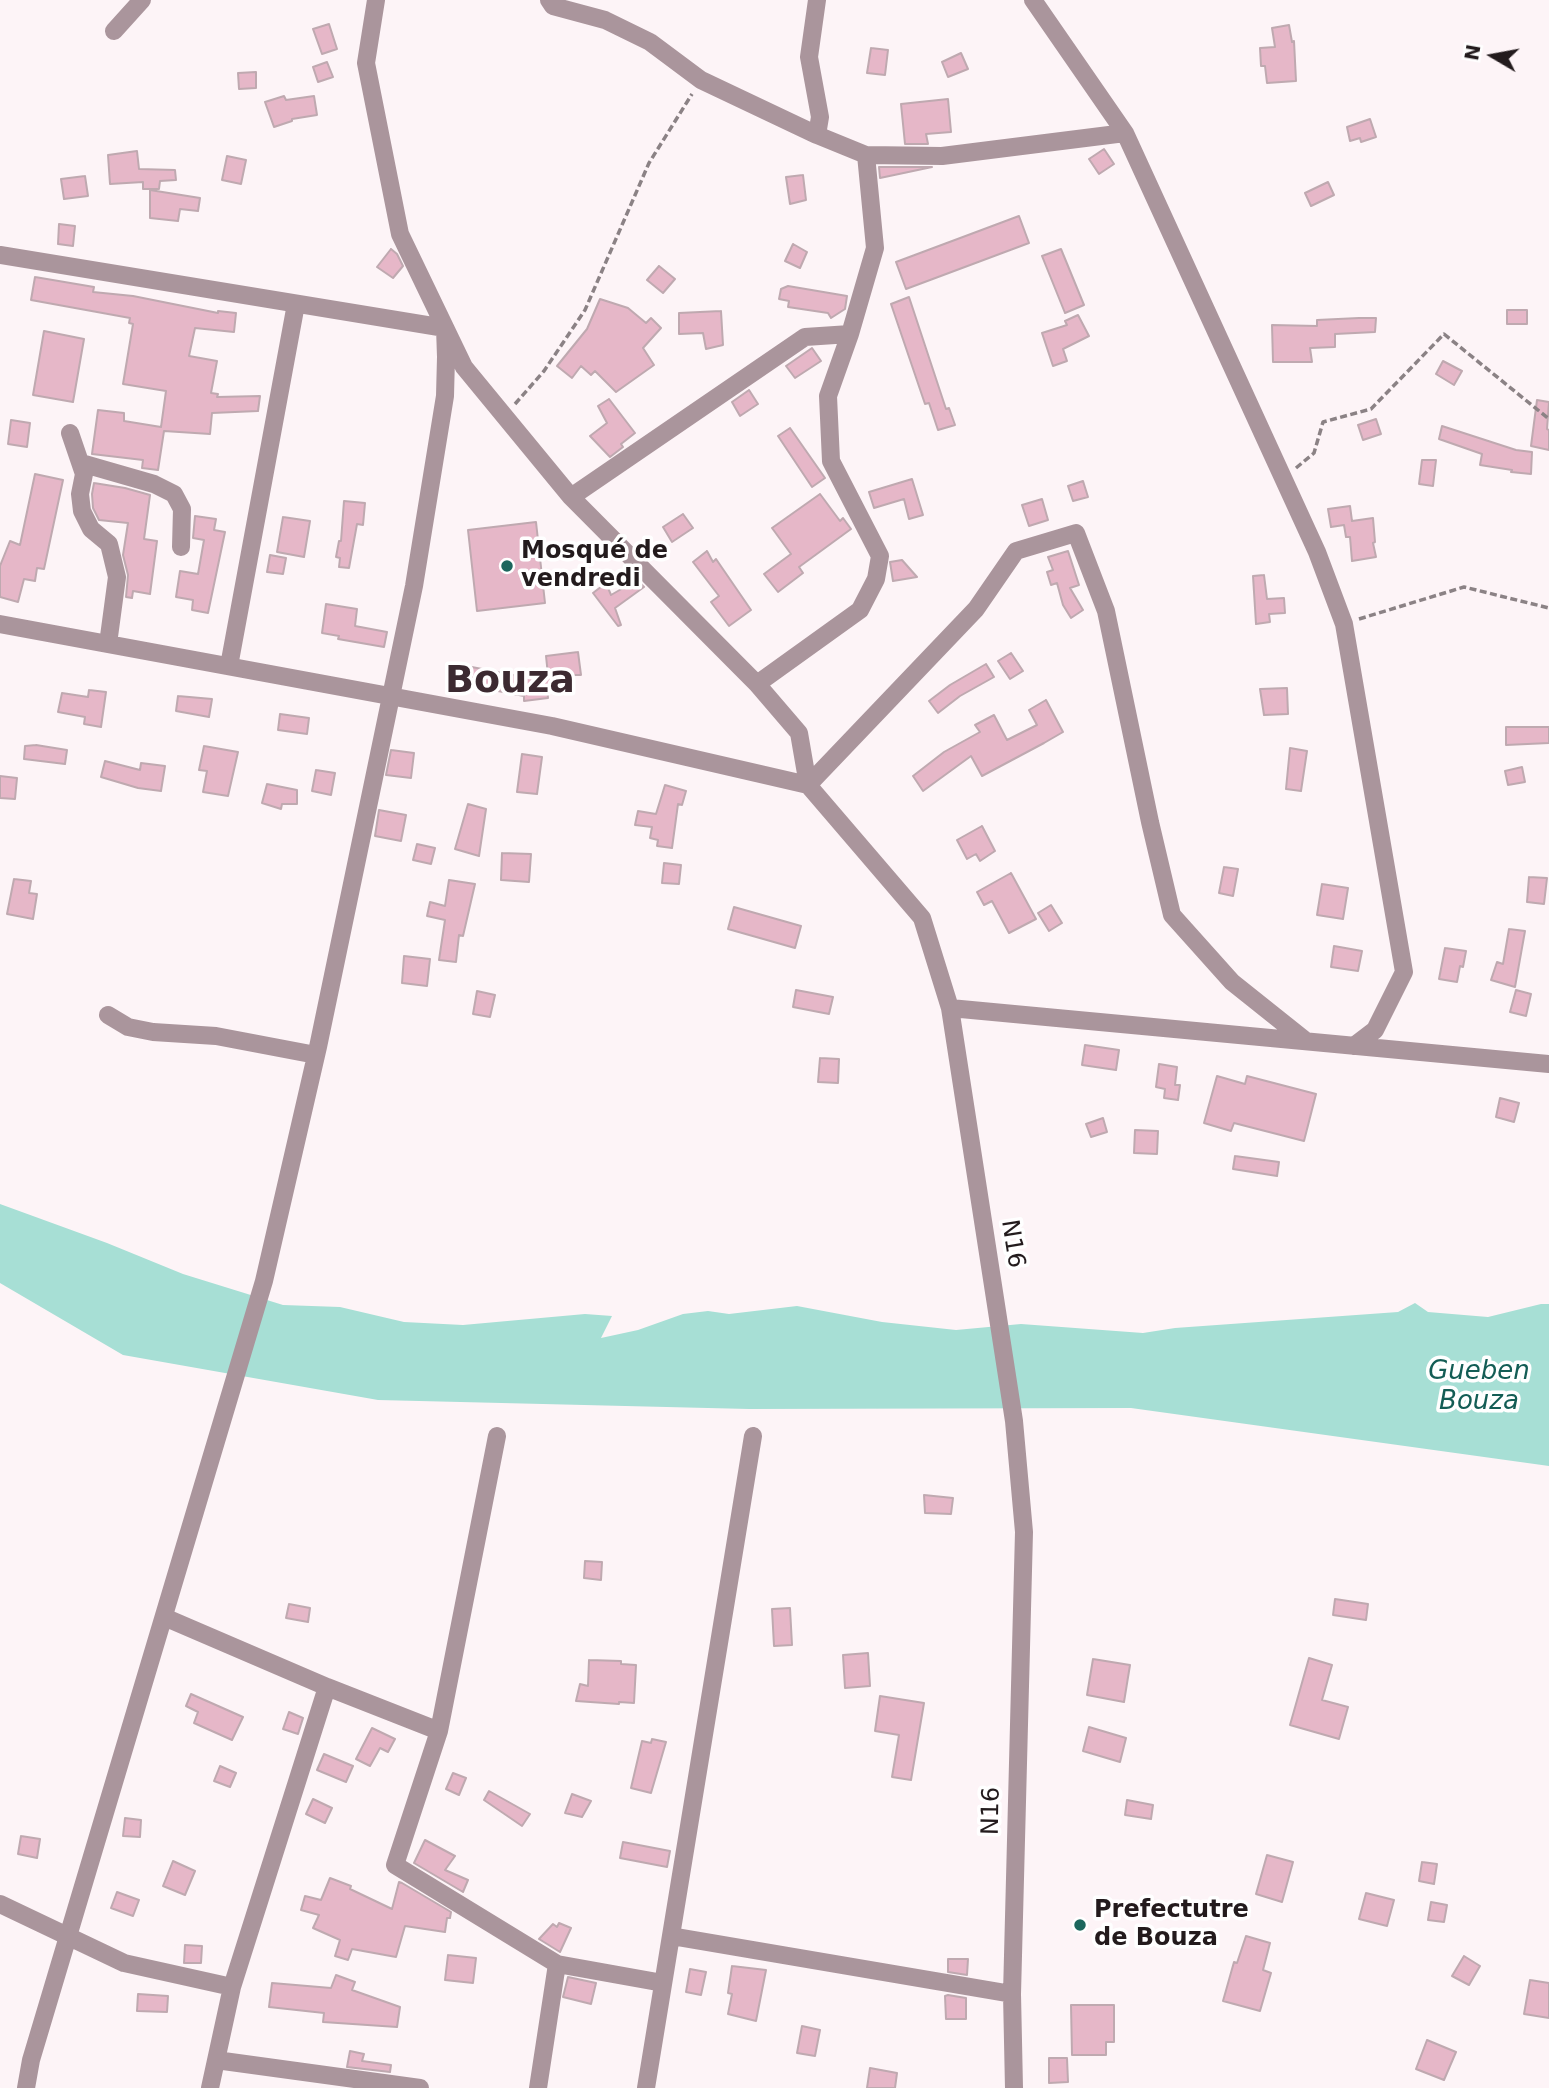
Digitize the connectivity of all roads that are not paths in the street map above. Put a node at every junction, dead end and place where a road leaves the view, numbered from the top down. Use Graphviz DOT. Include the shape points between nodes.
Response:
graph roads {
  1 [pos="142,0"];
  2 [pos="376,0"];
  3 [pos="549,0"];
  4 [pos="817,0"];
  5 [pos="1033,0"];
  6 [pos="114,31"];
  7 [pos="1125,133"];
  8 [pos="817,135"];
  9 [pos="866,155"];
  10 [pos="0,255"];
  11 [pos="296,304"];
  12 [pos="445,328"];
  13 [pos="850,334"];
  14 [pos="70,433"];
  15 [pos="81,463"];
  16 [pos="571,497"];
  17 [pos="181,547"];
  18 [pos="0,624"];
  19 [pos="108,644"];
  20 [pos="229,666"];
  21 [pos="757,684"];
  22 [pos="392,697"];
  23 [pos="808,785"];
  24 [pos="950,1008"];
  25 [pos="108,1015"];
  26 [pos="1306,1041"];
  27 [pos="1354,1046"];
  28 [pos="316,1055"];
  29 [pos="1549,1064"];
  30 [pos="497,1436"];
  31 [pos="753,1436"];
  32 [pos="164,1617"];
  33 [pos="327,1687"];
  34 [pos="439,1731"];
  35 [pos="0,1904"];
  36 [pos="671,1936"];
  37 [pos="67,1938"];
  38 [pos="557,1964"];
  39 [pos="663,1983"];
  40 [pos="232,1987"];
  41 [pos="1012,1994"];
  42 [pos="216,2060"];
  43 [pos="26,2088"];
  44 [pos="210,2088"];
  45 [pos="420,2088"];
  46 [pos="538,2088"];
  47 [pos="646,2088"];
  48 [pos="1014,2088"];
  1 -- 6 [label="street"];
  2 -- 12 [label="street" via="366,63 400,234"];
  3 -- 8 [label="street" via="553,6 606,20 650,42 701,80"];
  4 -- 8 [label="street" via="809,57 820,117"];
  5 -- 7 [label="street"];
  7 -- 9 [label="street" via="942,156"];
  7 -- 27 [label="street" via="1317,552 1344,624 1404,972 1375,1030"];
  8 -- 9 [label="street"];
  9 -- 13 [label="street" via="875,248"];
  10 -- 11 [label="street"];
  11 -- 12 [label="street"];
  11 -- 20 [label="street"];
  12 -- 16 [label="street" via="464,368"];
  12 -- 22 [label="street" via="445,396"];
  13 -- 16 [label="street" via="805,337"];
  13 -- 21 [label="street" via="828,396 831,461 880,555 876,579 860,610"];
  14 -- 15 [label="street"];
  15 -- 17 [label="street" via="174,494 182,509"];
  15 -- 19 [label="street" via="82,511 91,528 109,544 117,577"];
  16 -- 21 [label="street"];
  18 -- 19 [label="street"];
  19 -- 20 [label="street"];
  20 -- 22 [label="street"];
  21 -- 23 [label="street" via="799,733"];
  22 -- 23 [label="street" via="552,726"];
  22 -- 28 [label="street"];
  23 -- 24 [label="street, N16" via="922,918"];
  23 -- 26 [label="street" via="975,609 1016,551 1076,533 1106,611 1172,915 1232,982"];
  24 -- 26 [label="street"];
  24 -- 41 [label="street, N16" via="1014,1421 1024,1532"];
  25 -- 28 [label="street" via="128,1027 153,1032 216,1036"];
  26 -- 27 [label="street"];
  27 -- 29 [label="street"];
  28 -- 32 [label="street" via="264,1281"];
  30 -- 34 [label="street"];
  31 -- 36 [label="street"];
  32 -- 33 [label="street"];
  32 -- 37 [label="street"];
  33 -- 34 [label="street"];
  33 -- 40 [label="street"];
  34 -- 38 [label="street" via="395,1865"];
  35 -- 37 [label="street"];
  36 -- 39 [label="street"];
  36 -- 41 [label="street"];
  37 -- 40 [label="street" via="124,1963"];
  37 -- 43 [label="street"];
  38 -- 39 [label="street"];
  38 -- 46 [label="street"];
  39 -- 47 [label="street"];
  40 -- 42 [label="street"];
  41 -- 48 [label="street, N16"];
  42 -- 44 [label="street"];
  42 -- 45 [label="street"];
}
